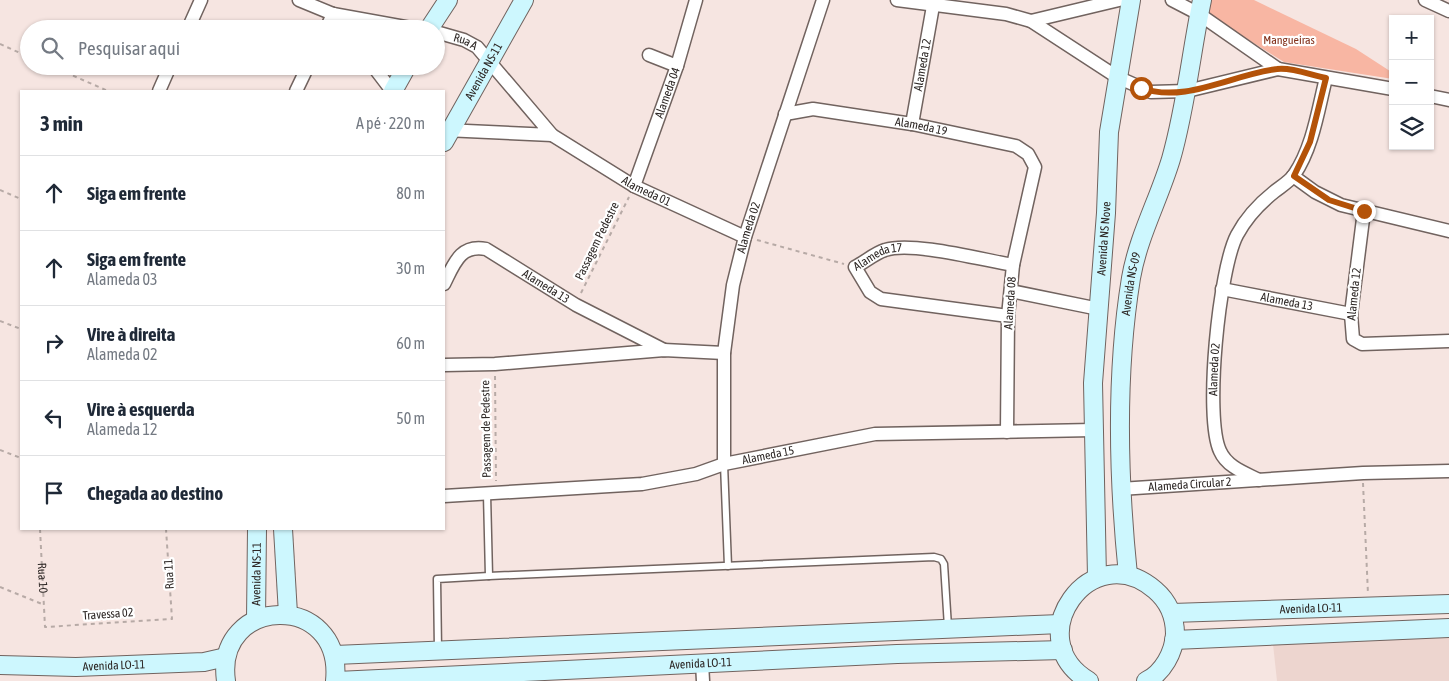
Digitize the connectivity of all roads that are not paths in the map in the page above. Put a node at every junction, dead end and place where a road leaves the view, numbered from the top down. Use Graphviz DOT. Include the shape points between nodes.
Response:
graph roads {
  1 [pos="202,0"];
  2 [pos="299,0"];
  3 [pos="448,0"];
  4 [pos="524,0"];
  5 [pos="696,0"];
  6 [pos="823,0"];
  7 [pos="897,0"];
  8 [pos="1119,0"];
  9 [pos="1130,0"];
  10 [pos="1172,0"];
  11 [pos="1424,0"];
  12 [pos="933,6"];
  13 [pos="1200,7"];
  14 [pos="1449,11"];
  15 [pos="333,14"];
  16 [pos="192,20"];
  17 [pos="330,20"];
  18 [pos="337,20"];
  19 [pos="366,20"];
  20 [pos="435,20"];
  21 [pos="1032,21"];
  22 [pos="445,35"];
  23 [pos="649,55"];
  24 [pos="490,60"];
  25 [pos="677,66"];
  26 [pos="1278,68"];
  27 [pos="166,75"];
  28 [pos="304,75"];
  29 [pos="380,75"];
  30 [pos="402,75"];
  31 [pos="1117,77"];
  32 [pos="1326,78"];
  33 [pos="1389,88"];
  34 [pos="159,90"];
  35 [pos="296,90"];
  36 [pos="391,90"];
  37 [pos="393,90"];
  38 [pos="1186,91"];
  39 [pos="1434,97"];
  40 [pos="1449,100"];
  41 [pos="786,114"];
  42 [pos="912,124"];
  43 [pos="446,134"];
  44 [pos="552,135"];
  45 [pos="1294,176"];
  46 [pos="1034,177"];
  47 [pos="634,186"];
  48 [pos="1364,211"];
  49 [pos="1449,231"];
  50 [pos="745,237"];
  51 [pos="1013,265"];
  52 [pos="445,282"];
  53 [pos="1222,289"];
  54 [pos="1011,291"];
  55 [pos="1098,309"];
  56 [pos="1351,314"];
  57 [pos="1008,316"];
  58 [pos="1449,341"];
  59 [pos="664,350"];
  60 [pos="724,353"];
  61 [pos="445,365"];
  62 [pos="1093,430"];
  63 [pos="1007,432"];
  64 [pos="724,464"];
  65 [pos="1449,471"];
  66 [pos="1259,480"];
  67 [pos="1120,489"];
  68 [pos="491,494"];
  69 [pos="445,496"];
  70 [pos="257,530"];
  71 [pos="282,530"];
  72 [pos="728,566"];
  73 [pos="489,576"];
  74 [pos="1128,576"];
  75 [pos="1097,577"];
  76 [pos="1449,604"];
  77 [pos="1172,613"];
  78 [pos="288,614"];
  79 [pos="256,619"];
  80 [pos="1060,624"];
  81 [pos="1449,628"];
  82 [pos="948,631"];
  83 [pos="1174,640"];
  84 [pos="1063,650"];
  85 [pos="438,651"];
  86 [pos="335,655"];
  87 [pos="226,656"];
  88 [pos="0,665"];
  89 [pos="702,672"];
  90 [pos="226,681"];
  91 [pos="336,681"];
  92 [pos="1087,681"];
  93 [pos="1146,681"];
  1 -- 16 [label="street"];
  2 -- 15 [label="street"];
  3 -- 20 [label="street"];
  4 -- 24 [label="street, Avenida NS-11"];
  5 -- 25 [label="street, Alameda 04"];
  6 -- 41 [label="street, Alameda 02"];
  7 -- 12 [label="street"];
  8 -- 21 [label="street"];
  9 -- 31 [label="street, Avenida NS Nove"];
  10 -- 13 [label="street"];
  11 -- 14 [label="street"];
  12 -- 21 [label="street" via="996,13"];
  12 -- 42 [label="street, Alameda 12"];
  13 -- 26 [label="street"];
  13 -- 38 [label="street, Avenida NS-09"];
  15 -- 17 [label="street"];
  15 -- 18 [label="street"];
  15 -- 19 [label="street"];
  21 -- 31 [label="street"];
  22 -- 24 [label="street, Rua A" via="464,40"];
  23 -- 25 [label="street"];
  24 -- 43 [label="street, Avenida NS-11"];
  24 -- 44 [label="street, Rua A"];
  25 -- 47 [label="street, Alameda 04"];
  26 -- 32 [label="street"];
  26 -- 38 [label="street"];
  27 -- 34 [label="street"];
  28 -- 35 [label="street"];
  29 -- 36 [label="street"];
  30 -- 37 [label="street"];
  31 -- 38 [label="street" via="1151,92"];
  31 -- 55 [label="street, Avenida NS Nove" via="1109,132"];
  32 -- 33 [label="street"];
  32 -- 45 [label="street, Alameda 02" via="1310,142"];
  38 -- 67 [label="street, Avenida NS-09" via="1170,161 1135,259 1125,322 1121,382"];
  39 -- 40 [label="street"];
  41 -- 42 [label="street, Alameda 19" via="814,109"];
  41 -- 50 [label="street, Alameda 02"];
  42 -- 46 [label="street, Alameda 19" via="1023,149 1033,161"];
  43 -- 44 [label="street"];
  44 -- 47 [label="street, Alameda 01"];
  45 -- 48 [label="street" via="1329,200"];
  45 -- 53 [label="street, Alameda 02" via="1259,204 1244,224 1229,253"];
  46 -- 51 [label="street, Alameda 08"];
  47 -- 50 [label="street, Alameda 01"];
  48 -- 49 [label="street"];
  48 -- 56 [label="street, Alameda 12"];
  50 -- 60 [label="street, Alameda 02" via="733,285"];
  51 -- 54 [label="street, Alameda 08"];
  51 -- 57 [label="street, Alameda 17" via="922,249 898,248 884,250 855,267 870,292 881,299"];
  52 -- 59 [label="street, Alameda 13" via="458,256 470,248 492,251 576,304"];
  53 -- 56 [label="street, Alameda 13"];
  53 -- 66 [label="street, Alameda 02" via="1214,365 1215,436 1227,461"];
  54 -- 55 [label="street"];
  54 -- 57 [label="street, Alameda 08"];
  55 -- 62 [label="street, Avenida NS Nove"];
  56 -- 58 [label="street, Alameda 12" via="1353,339 1362,344"];
  57 -- 63 [label="street, Alameda 08"];
  59 -- 60 [label="street, Alameda 13"];
  59 -- 61 [label="street, Alameda 13"];
  60 -- 64 [label="street, Alameda 02"];
  62 -- 63 [label="street, Alameda 15"];
  62 -- 75 [label="street, Avenida NS Nove"];
  63 -- 64 [label="street, Alameda 15" via="875,434"];
  64 -- 68 [label="street, Alameda 15" via="696,474 642,484"];
  64 -- 72 [label="lane"];
  65 -- 66 [label="street, Alameda 02"];
  66 -- 67 [label="street, Alameda Circular 2"];
  67 -- 74 [label="street, Avenida NS-09"];
  68 -- 69 [label="street, Alameda 15"];
  68 -- 73 [label="lane"];
  70 -- 79 [label="street, Avenida NS-11"];
  71 -- 78 [label="street, Avenida NS-11"];
  72 -- 73 [label="lane"];
  72 -- 82 [label="lane" via="941,559 944,564"];
  73 -- 85 [label="lane" via="436,581"];
  74 -- 75 [label="street"];
  74 -- 77 [label="street" via="1147,582 1162,596"];
  75 -- 80 [label="street" via="1074,594"];
  76 -- 77 [label="street, Avenida LO-11"];
  77 -- 83 [label="street"];
  78 -- 79 [label="street"];
  78 -- 86 [label="street" via="318,628"];
  79 -- 87 [label="street" via="242,628"];
  80 -- 82 [label="street, Avenida LO-11"];
  80 -- 84 [label="street"];
  81 -- 83 [label="street, Avenida LO-11"];
  82 -- 85 [label="street, Avenida LO-11"];
  83 -- 93 [label="street" via="1162,668"];
  84 -- 89 [label="street, Avenida LO-11" via="897,654"];
  84 -- 92 [label="street" via="1072,667"];
  85 -- 86 [label="street, Avenida LO-11"];
  86 -- 91 [label="street"];
  87 -- 88 [label="street, Avenida LO-11" via="204,662 76,667"];
  87 -- 90 [label="street"];
  89 -- 91 [label="street, Avenida LO-11"];
}
